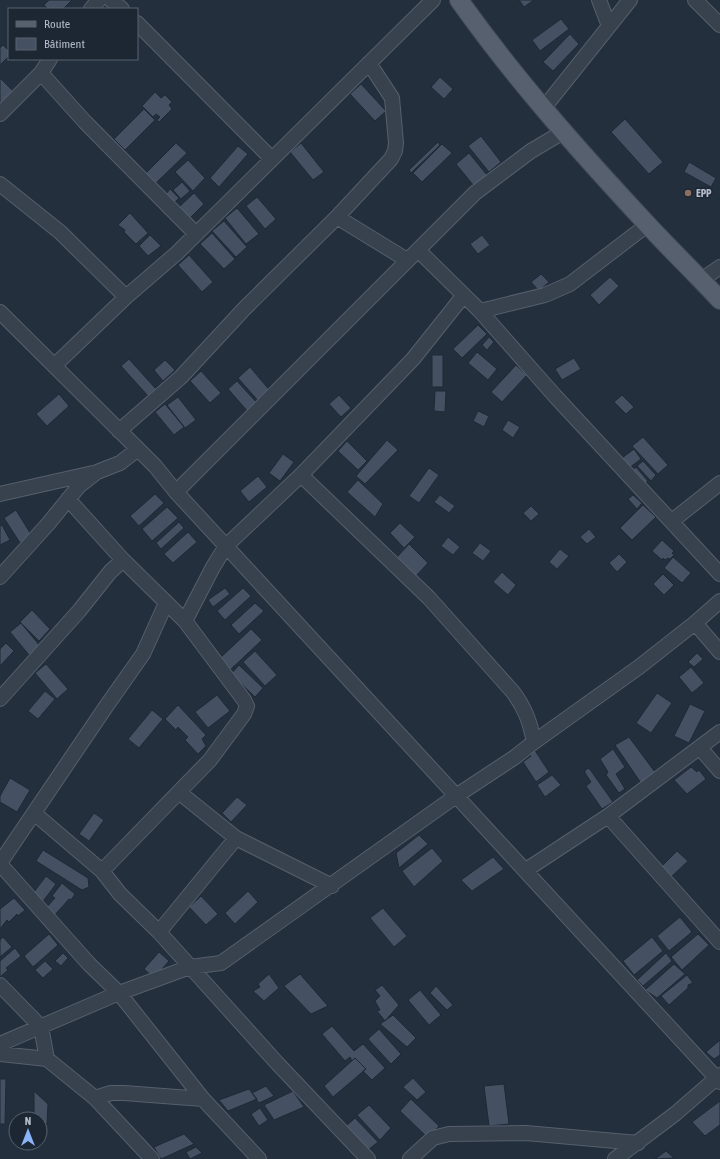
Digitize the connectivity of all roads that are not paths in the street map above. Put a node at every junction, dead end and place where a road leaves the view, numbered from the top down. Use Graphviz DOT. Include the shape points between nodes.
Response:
graph roads {
  1 [pos="99,0"];
  2 [pos="111,0"];
  3 [pos="433,0"];
  4 [pos="459,0"];
  5 [pos="599,0"];
  6 [pos="630,0"];
  7 [pos="695,0"];
  8 [pos="92,8"];
  9 [pos="121,8"];
  10 [pos="138,24"];
  11 [pos="720,25"];
  12 [pos="609,26"];
  13 [pos="49,60"];
  14 [pos="369,63"];
  15 [pos="41,73"];
  16 [pos="543,109"];
  17 [pos="0,114"];
  18 [pos="563,132"];
  19 [pos="272,159"];
  20 [pos="0,184"];
  21 [pos="337,218"];
  22 [pos="647,225"];
  23 [pos="196,234"];
  24 [pos="418,250"];
  25 [pos="407,260"];
  26 [pos="720,267"];
  27 [pos="702,280"];
  28 [pos="464,296"];
  29 [pos="126,297"];
  30 [pos="720,300"];
  31 [pos="480,311"];
  32 [pos="0,312"];
  33 [pos="54,366"];
  34 [pos="119,431"];
  35 [pos="138,450"];
  36 [pos="97,472"];
  37 [pos="301,475"];
  38 [pos="720,483"];
  39 [pos="176,492"];
  40 [pos="0,494"];
  41 [pos="68,499"];
  42 [pos="672,521"];
  43 [pos="226,546"];
  44 [pos="123,560"];
  45 [pos="720,574"];
  46 [pos="0,577"];
  47 [pos="720,601"];
  48 [pos="166,602"];
  49 [pos="185,621"];
  50 [pos="695,623"];
  51 [pos="720,652"];
  52 [pos="0,699"];
  53 [pos="720,732"];
  54 [pos="534,742"];
  55 [pos="700,748"];
  56 [pos="720,771"];
  57 [pos="180,793"];
  58 [pos="456,796"];
  59 [pos="34,813"];
  60 [pos="608,816"];
  61 [pos="236,838"];
  62 [pos="0,864"];
  63 [pos="526,870"];
  64 [pos="102,871"];
  65 [pos="332,886"];
  66 [pos="159,932"];
  67 [pos="720,942"];
  68 [pos="190,967"];
  69 [pos="0,985"];
  70 [pos="119,993"];
  71 [pos="41,1027"];
  72 [pos="0,1044"];
  73 [pos="0,1054"];
  74 [pos="47,1059"];
  75 [pos="719,1078"];
  76 [pos="95,1098"];
  77 [pos="203,1099"];
  78 [pos="638,1143"];
  79 [pos="152,1159"];
  80 [pos="259,1159"];
  81 [pos="368,1159"];
  82 [pos="410,1159"];
  83 [pos="615,1159"];
  1 -- 8 [label="street"];
  2 -- 9 [label="street"];
  3 -- 14 [label="street"];
  4 -- 16 [label="main road" via="488,41"];
  5 -- 12 [label="street"];
  6 -- 12 [label="street"];
  7 -- 11 [label="street"];
  10 -- 19 [label="street"];
  12 -- 16 [label="street"];
  13 -- 15 [label="street"];
  14 -- 19 [label="street"];
  14 -- 21 [label="street" via="392,98 395,151 380,173"];
  15 -- 17 [label="street"];
  15 -- 23 [label="street" via="85,122"];
  16 -- 18 [label="main road"];
  18 -- 22 [label="main road"];
  18 -- 24 [label="street" via="530,151 493,178"];
  19 -- 23 [label="street"];
  20 -- 29 [label="street" via="60,232"];
  21 -- 25 [label="street"];
  21 -- 34 [label="street" via="244,309 181,376"];
  22 -- 27 [label="main road"];
  22 -- 31 [label="street" via="570,284 545,295"];
  23 -- 29 [label="street"];
  24 -- 25 [label="street"];
  24 -- 28 [label="street"];
  25 -- 39 [label="street"];
  26 -- 27 [label="street"];
  27 -- 30 [label="main road"];
  28 -- 31 [label="street"];
  28 -- 37 [label="street" via="413,359"];
  29 -- 33 [label="street"];
  31 -- 42 [label="street" via="555,396"];
  32 -- 33 [label="street"];
  33 -- 34 [label="street"];
  34 -- 35 [label="street"];
  35 -- 36 [label="street" via="120,463"];
  35 -- 39 [label="street"];
  36 -- 40 [label="street"];
  36 -- 41 [label="street" via="78,486"];
  37 -- 43 [label="street"];
  37 -- 54 [label="street" via="429,598 513,692 523,705"];
  38 -- 42 [label="street"];
  39 -- 43 [label="street"];
  41 -- 44 [label="street"];
  41 -- 46 [label="street"];
  42 -- 45 [label="street"];
  43 -- 49 [label="street"];
  43 -- 58 [label="street"];
  44 -- 48 [label="street"];
  44 -- 52 [label="street"];
  47 -- 50 [label="street"];
  48 -- 49 [label="street"];
  48 -- 59 [label="street" via="143,654"];
  49 -- 57 [label="street" via="247,706 244,714 210,760"];
  50 -- 51 [label="street"];
  50 -- 54 [label="street" via="640,667"];
  53 -- 55 [label="street"];
  54 -- 58 [label="street"];
  55 -- 56 [label="street"];
  55 -- 60 [label="street"];
  57 -- 61 [label="street"];
  57 -- 64 [label="street"];
  58 -- 63 [label="street"];
  58 -- 65 [label="street"];
  59 -- 62 [label="street"];
  59 -- 64 [label="street"];
  60 -- 63 [label="street"];
  60 -- 67 [label="street"];
  61 -- 65 [label="street"];
  61 -- 66 [label="street"];
  62 -- 70 [label="street" via="89,964"];
  63 -- 75 [label="street"];
  64 -- 66 [label="street" via="120,894"];
  65 -- 68 [label="street" via="221,963"];
  66 -- 68 [label="street"];
  68 -- 70 [label="street"];
  68 -- 81 [label="street"];
  69 -- 71 [label="street"];
  70 -- 71 [label="street"];
  70 -- 77 [label="street"];
  71 -- 72 [label="street"];
  71 -- 74 [label="street"];
  73 -- 74 [label="street"];
  74 -- 76 [label="street"];
  75 -- 78 [label="street"];
  76 -- 77 [label="street" via="124,1093"];
  76 -- 79 [label="street"];
  77 -- 80 [label="street"];
  78 -- 82 [label="street" via="526,1133 449,1134 433,1138"];
  78 -- 83 [label="street"];
}
